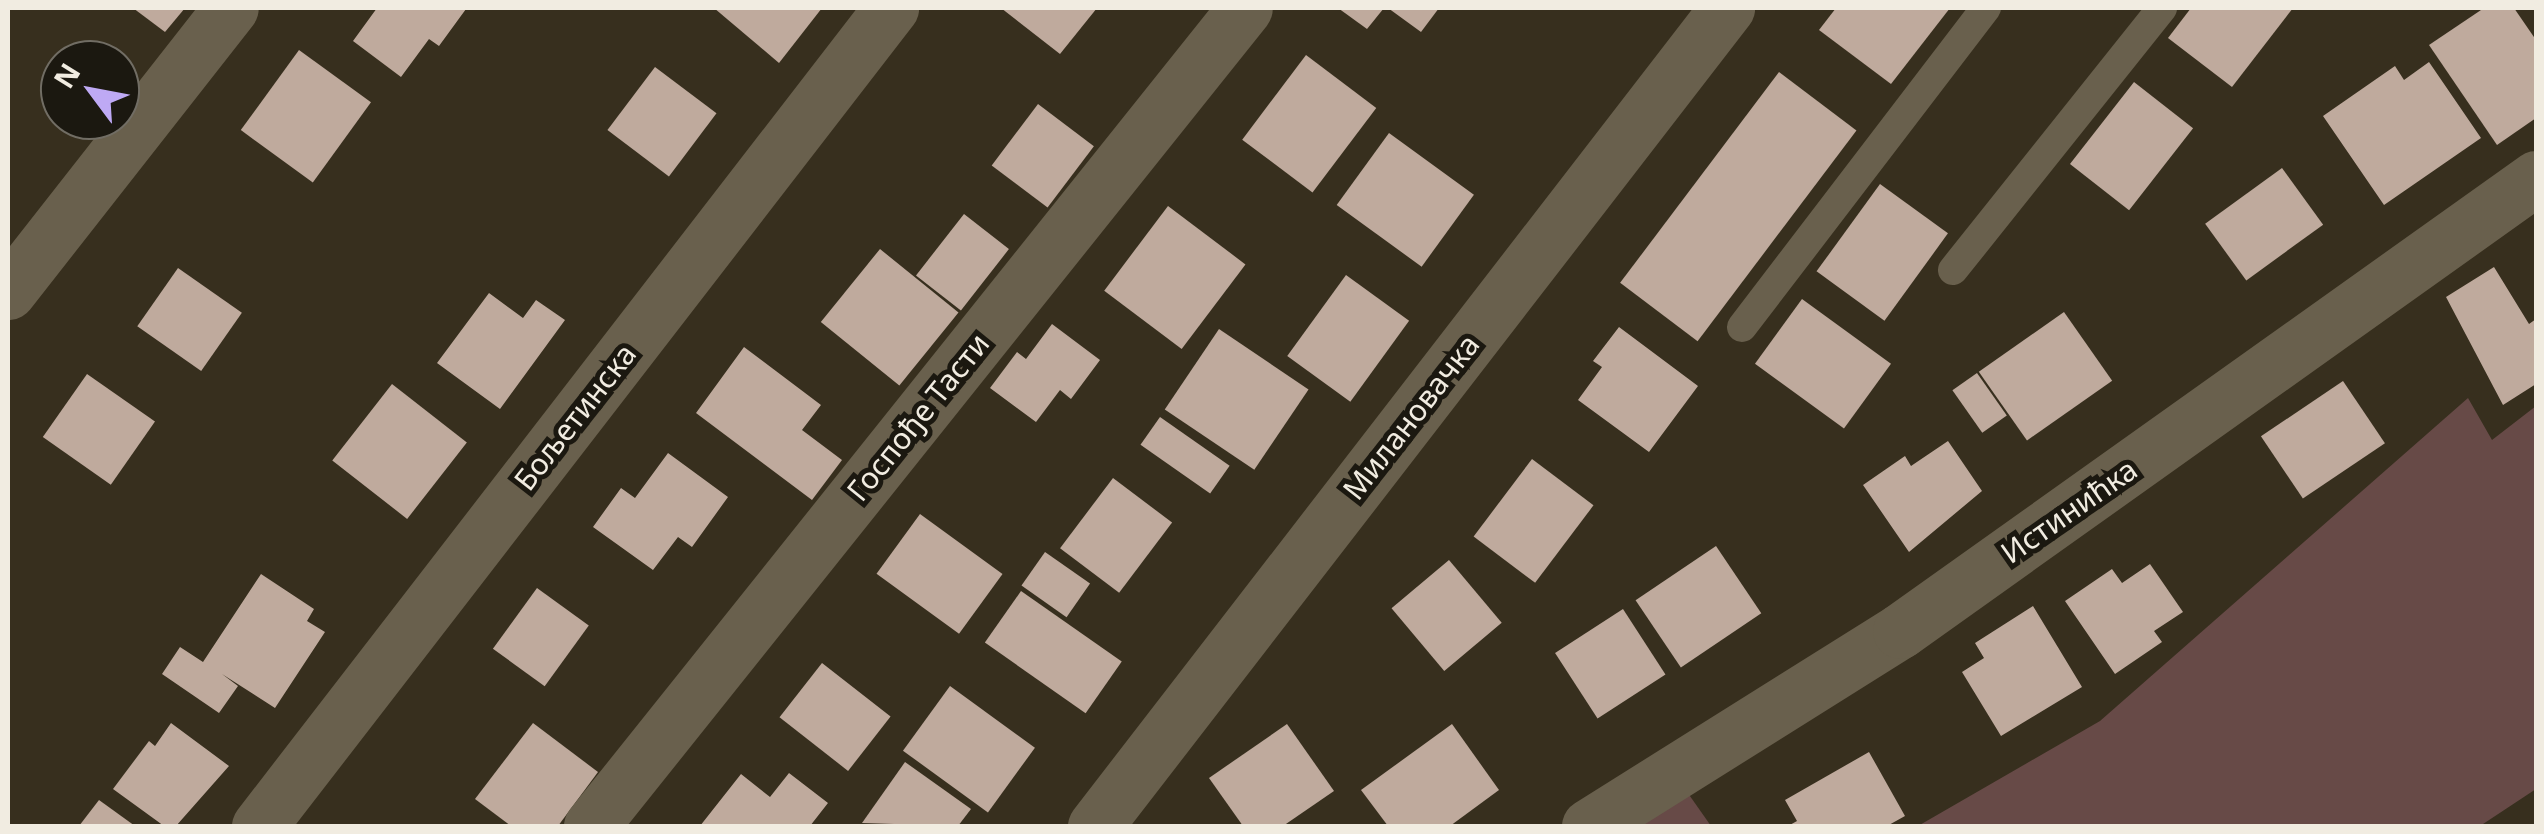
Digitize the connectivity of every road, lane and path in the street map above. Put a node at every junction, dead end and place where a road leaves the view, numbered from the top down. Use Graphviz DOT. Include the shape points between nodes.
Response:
graph roads {
  1 [pos="231,8"];
  2 [pos="891,8"];
  3 [pos="1245,8"];
  4 [pos="1727,8"];
  5 [pos="1986,8"];
  6 [pos="2162,8"];
  7 [pos="2536,178"];
  8 [pos="1953,270"];
  9 [pos="8,292"];
  10 [pos="1742,326"];
  11 [pos="260,826"];
  12 [pos="590,826"];
  13 [pos="1095,826"];
  14 [pos="1590,826"];
  1 -- 9 [label="street"];
  2 -- 11 [label="street, Бољетинска"];
  3 -- 12 [label="street, Госпође Тасти"];
  4 -- 13 [label="street, Милановачка"];
  5 -- 10 [label="lane"];
  6 -- 8 [label="lane"];
  7 -- 14 [label="street, Истинићка" via="1900,631"];
}
